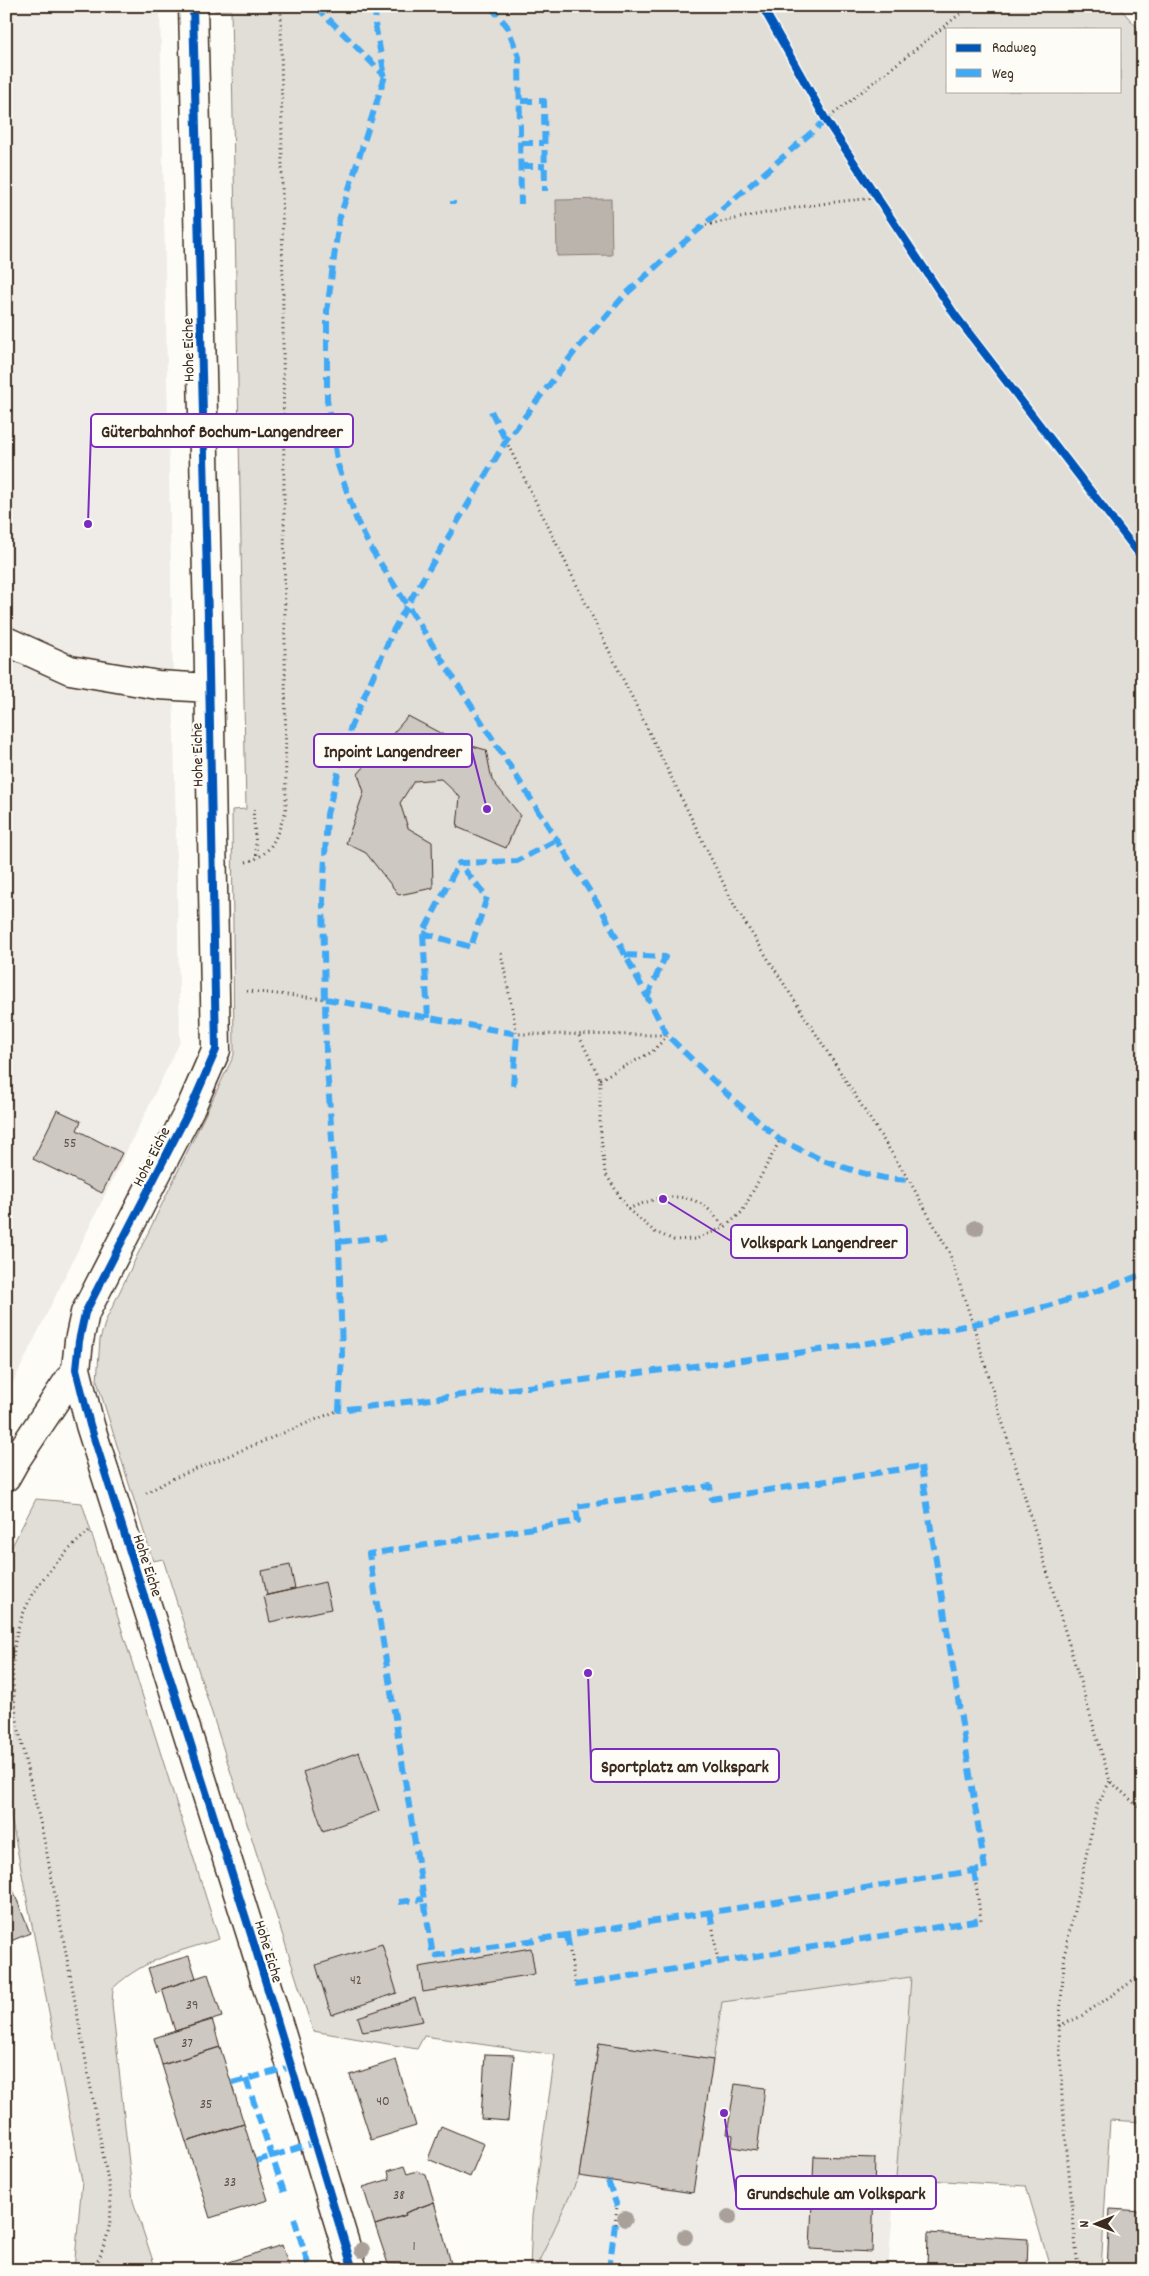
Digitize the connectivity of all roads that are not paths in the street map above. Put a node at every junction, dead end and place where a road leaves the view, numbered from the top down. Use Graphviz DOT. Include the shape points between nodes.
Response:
graph roads {
  1 [pos="193,6"];
  2 [pos="6,641"];
  3 [pos="209,688"];
  4 [pos="76,1369"];
  5 [pos="6,1477"];
  6 [pos="353,2270"];
  1 -- 3 [label="street, Hohe Eiche"];
  2 -- 3 [label="street" via="70,670 158,685"];
  3 -- 4 [label="street, Hohe Eiche" via="216,1050 86,1313"];
  4 -- 5 [label="street, Hohe Eiche"];
  4 -- 6 [label="street, Hohe Eiche" via="90,1425"];
}
